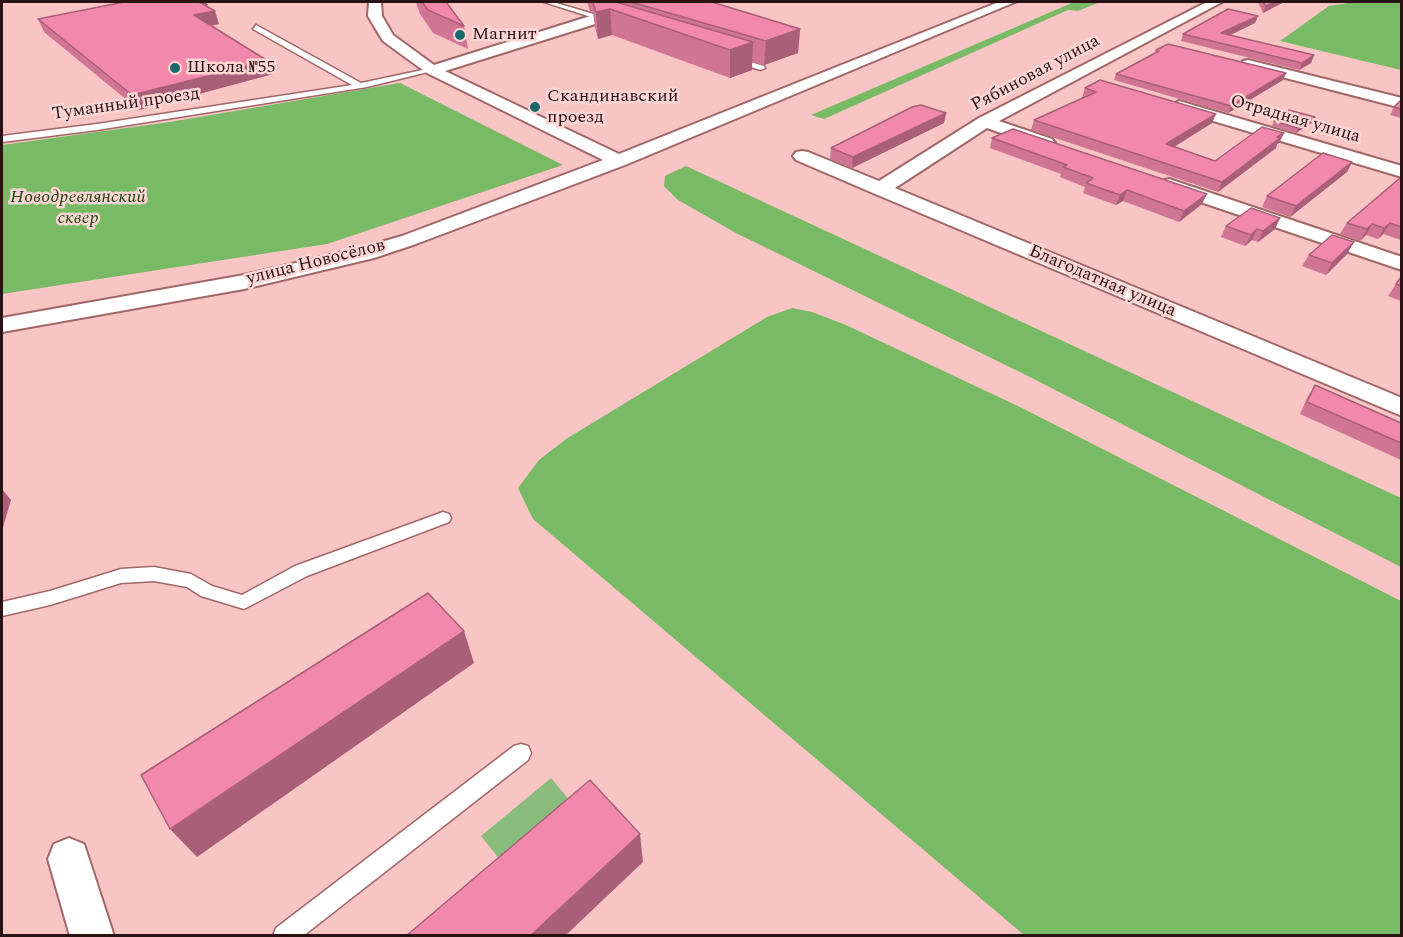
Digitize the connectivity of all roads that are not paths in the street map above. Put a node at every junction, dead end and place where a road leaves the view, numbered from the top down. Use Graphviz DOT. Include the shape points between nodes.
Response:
graph roads {
  1 [pos="375,2"];
  2 [pos="547,2"];
  3 [pos="646,2"];
  4 [pos="1009,2"];
  5 [pos="1216,2"];
  6 [pos="603,17"];
  7 [pos="625,25"];
  8 [pos="256,27"];
  9 [pos="1147,39"];
  10 [pos="1170,45"];
  11 [pos="721,56"];
  12 [pos="1228,59"];
  13 [pos="761,68"];
  14 [pos="432,70"];
  15 [pos="1075,76"];
  16 [pos="1097,82"];
  17 [pos="360,86"];
  18 [pos="1165,102"];
  19 [pos="1401,104"];
  20 [pos="985,122"];
  21 [pos="2,139"];
  22 [pos="1064,149"];
  23 [pos="802,156"];
  24 [pos="619,161"];
  25 [pos="1401,172"];
  26 [pos="1154,180"];
  27 [pos="879,189"];
  28 [pos="1401,264"];
  29 [pos="2,324"];
  30 [pos="1401,408"];
  31 [pos="442,518"];
  32 [pos="2,609"];
  33 [pos="521,753"];
  34 [pos="69,859"];
  35 [pos="92,936"];
  36 [pos="284,936"];
  1 -- 14 [label="street" via="375,16 388,38"];
  2 -- 6 [label="lane"];
  3 -- 6 [label="street"];
  4 -- 24 [label="street, улица Новосёлов"];
  5 -- 9 [label="street, Рябиновая улица"];
  6 -- 7 [label="lane"];
  6 -- 14 [label="street"];
  8 -- 17 [label="lane"];
  9 -- 10 [label="street"];
  9 -- 15 [label="street, Рябиновая улица"];
  11 -- 13 [label="lane"];
  12 -- 19 [label="street"];
  14 -- 17 [label="lane, Туманный проезд"];
  14 -- 24 [label="street"];
  15 -- 16 [label="street"];
  15 -- 20 [label="street, Рябиновая улица"];
  17 -- 21 [label="lane, Туманный проезд"];
  18 -- 25 [label="street, Отрадная улица"];
  20 -- 22 [label="street"];
  20 -- 27 [label="street, Рябиновая улица"];
  23 -- 27 [label="street, Благодатная улица"];
  24 -- 29 [label="street, улица Новосёлов" via="507,205 366,253 244,282"];
  26 -- 28 [label="street"];
  27 -- 30 [label="street, Благодатная улица"];
  31 -- 32 [label="lane" via="301,570 244,602 207,591 191,581 154,574 121,576"];
  33 -- 36 [label="lane"];
  34 -- 35 [label="street"];
}
